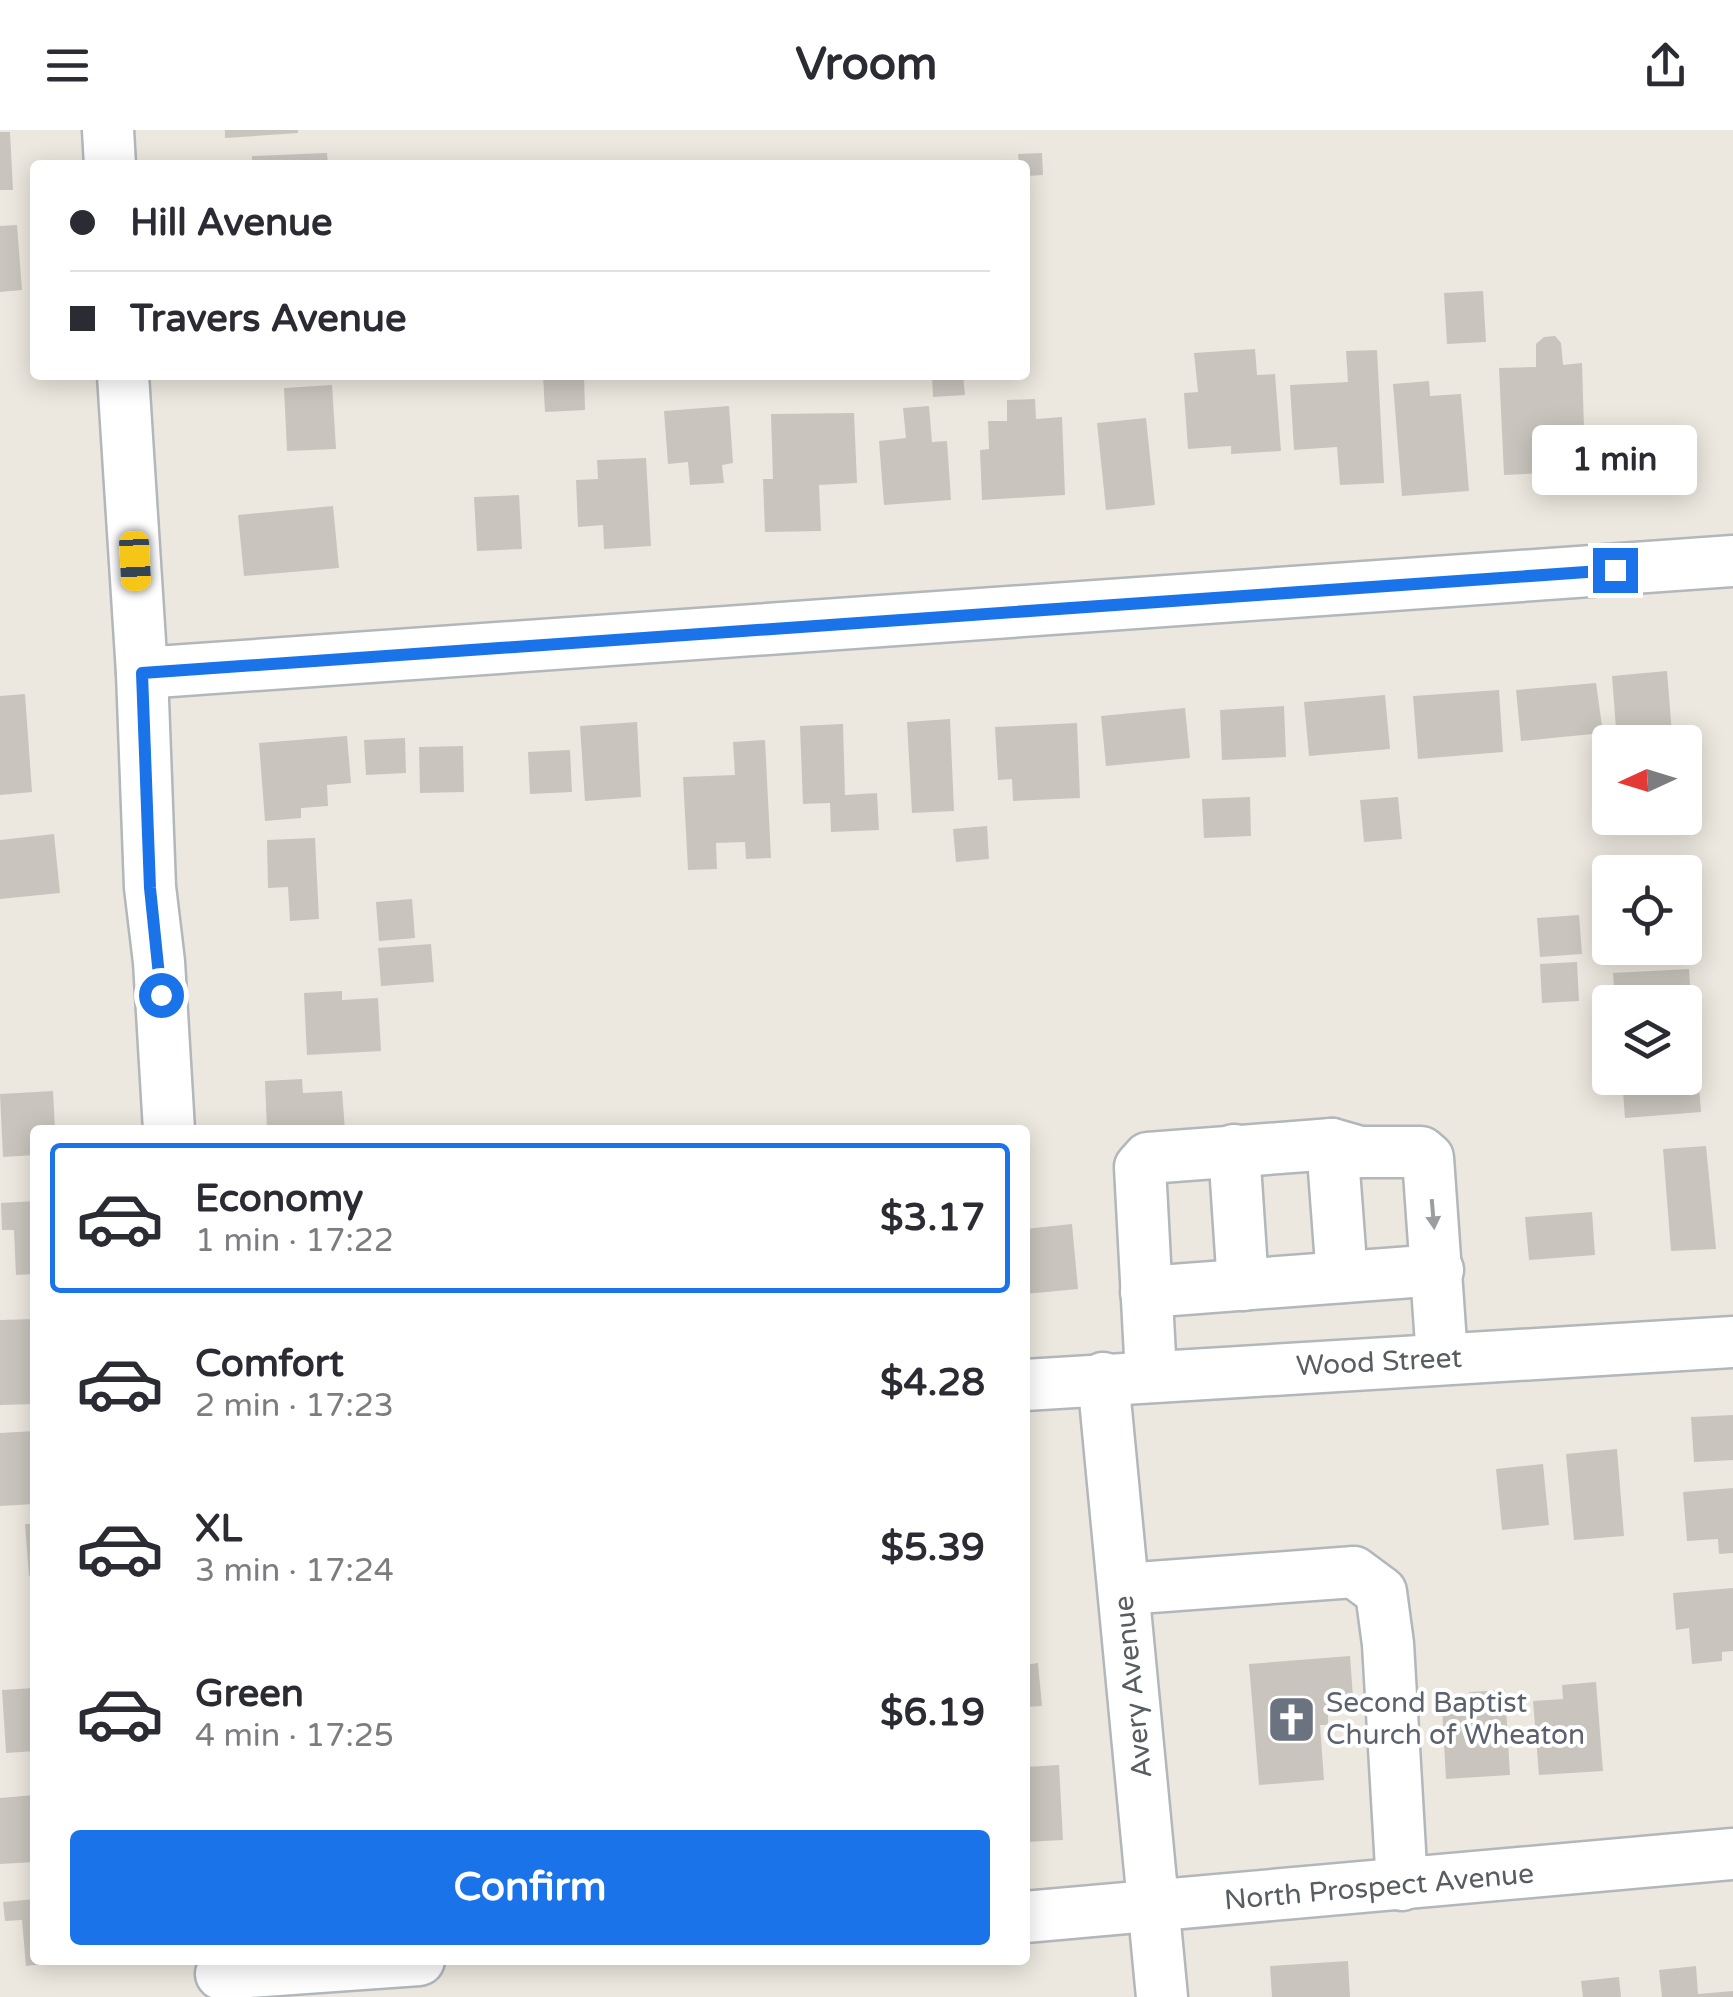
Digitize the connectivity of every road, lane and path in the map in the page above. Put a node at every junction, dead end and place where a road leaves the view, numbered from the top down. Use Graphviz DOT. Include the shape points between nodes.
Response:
graph roads {
  1 [pos="108,130"];
  2 [pos="110,160"];
  3 [pos="123,380"];
  4 [pos="1733,561"];
  5 [pos="142,673"];
  6 [pos="169,1125"];
  7 [pos="1332,1144"];
  8 [pos="1234,1150"];
  9 [pos="1438,1270"];
  10 [pos="1342,1278"];
  11 [pos="1243,1285"];
  12 [pos="1146,1292"];
  13 [pos="1733,1342"];
  14 [pos="1442,1358"];
  15 [pos="1127,1377"];
  16 [pos="1030,1384"];
  17 [pos="1124,1590"];
  18 [pos="1733,1854"];
  19 [pos="1402,1884"];
  20 [pos="1154,1908"];
  21 [pos="1030,1917"];
  22 [pos="361,1965"];
  23 [pos="221,1977"];
  24 [pos="1162,1997"];
  1 -- 2 [label="street"];
  3 -- 5 [label="street"];
  4 -- 5 [label="street"];
  5 -- 6 [label="street"];
  7 -- 8 [label="street"];
  7 -- 9 [label="street, one-way" via="1360,1152 1422,1152 1428,1158"];
  7 -- 10 [label="street"];
  8 -- 11 [label="street"];
  8 -- 12 [label="street, Avery Avenue" via="1159,1155 1140,1168"];
  9 -- 10 [label="street"];
  9 -- 14 [label="street"];
  10 -- 11 [label="street"];
  11 -- 12 [label="street"];
  12 -- 15 [label="street, Avery Avenue"];
  13 -- 14 [label="street, Wood Street"];
  14 -- 15 [label="street, Wood Street"];
  15 -- 16 [label="street, Wood Street"];
  15 -- 17 [label="street, Avery Avenue"];
  17 -- 19 [label="street" via="1354,1572 1381,1592"];
  17 -- 20 [label="street, Avery Avenue"];
  18 -- 19 [label="street, North Prospect Avenue"];
  19 -- 20 [label="street, North Prospect Avenue"];
  20 -- 21 [label="street, North Prospect Avenue"];
  20 -- 24 [label="street, Avery Avenue"];
  22 -- 23 [label="street"];
}
